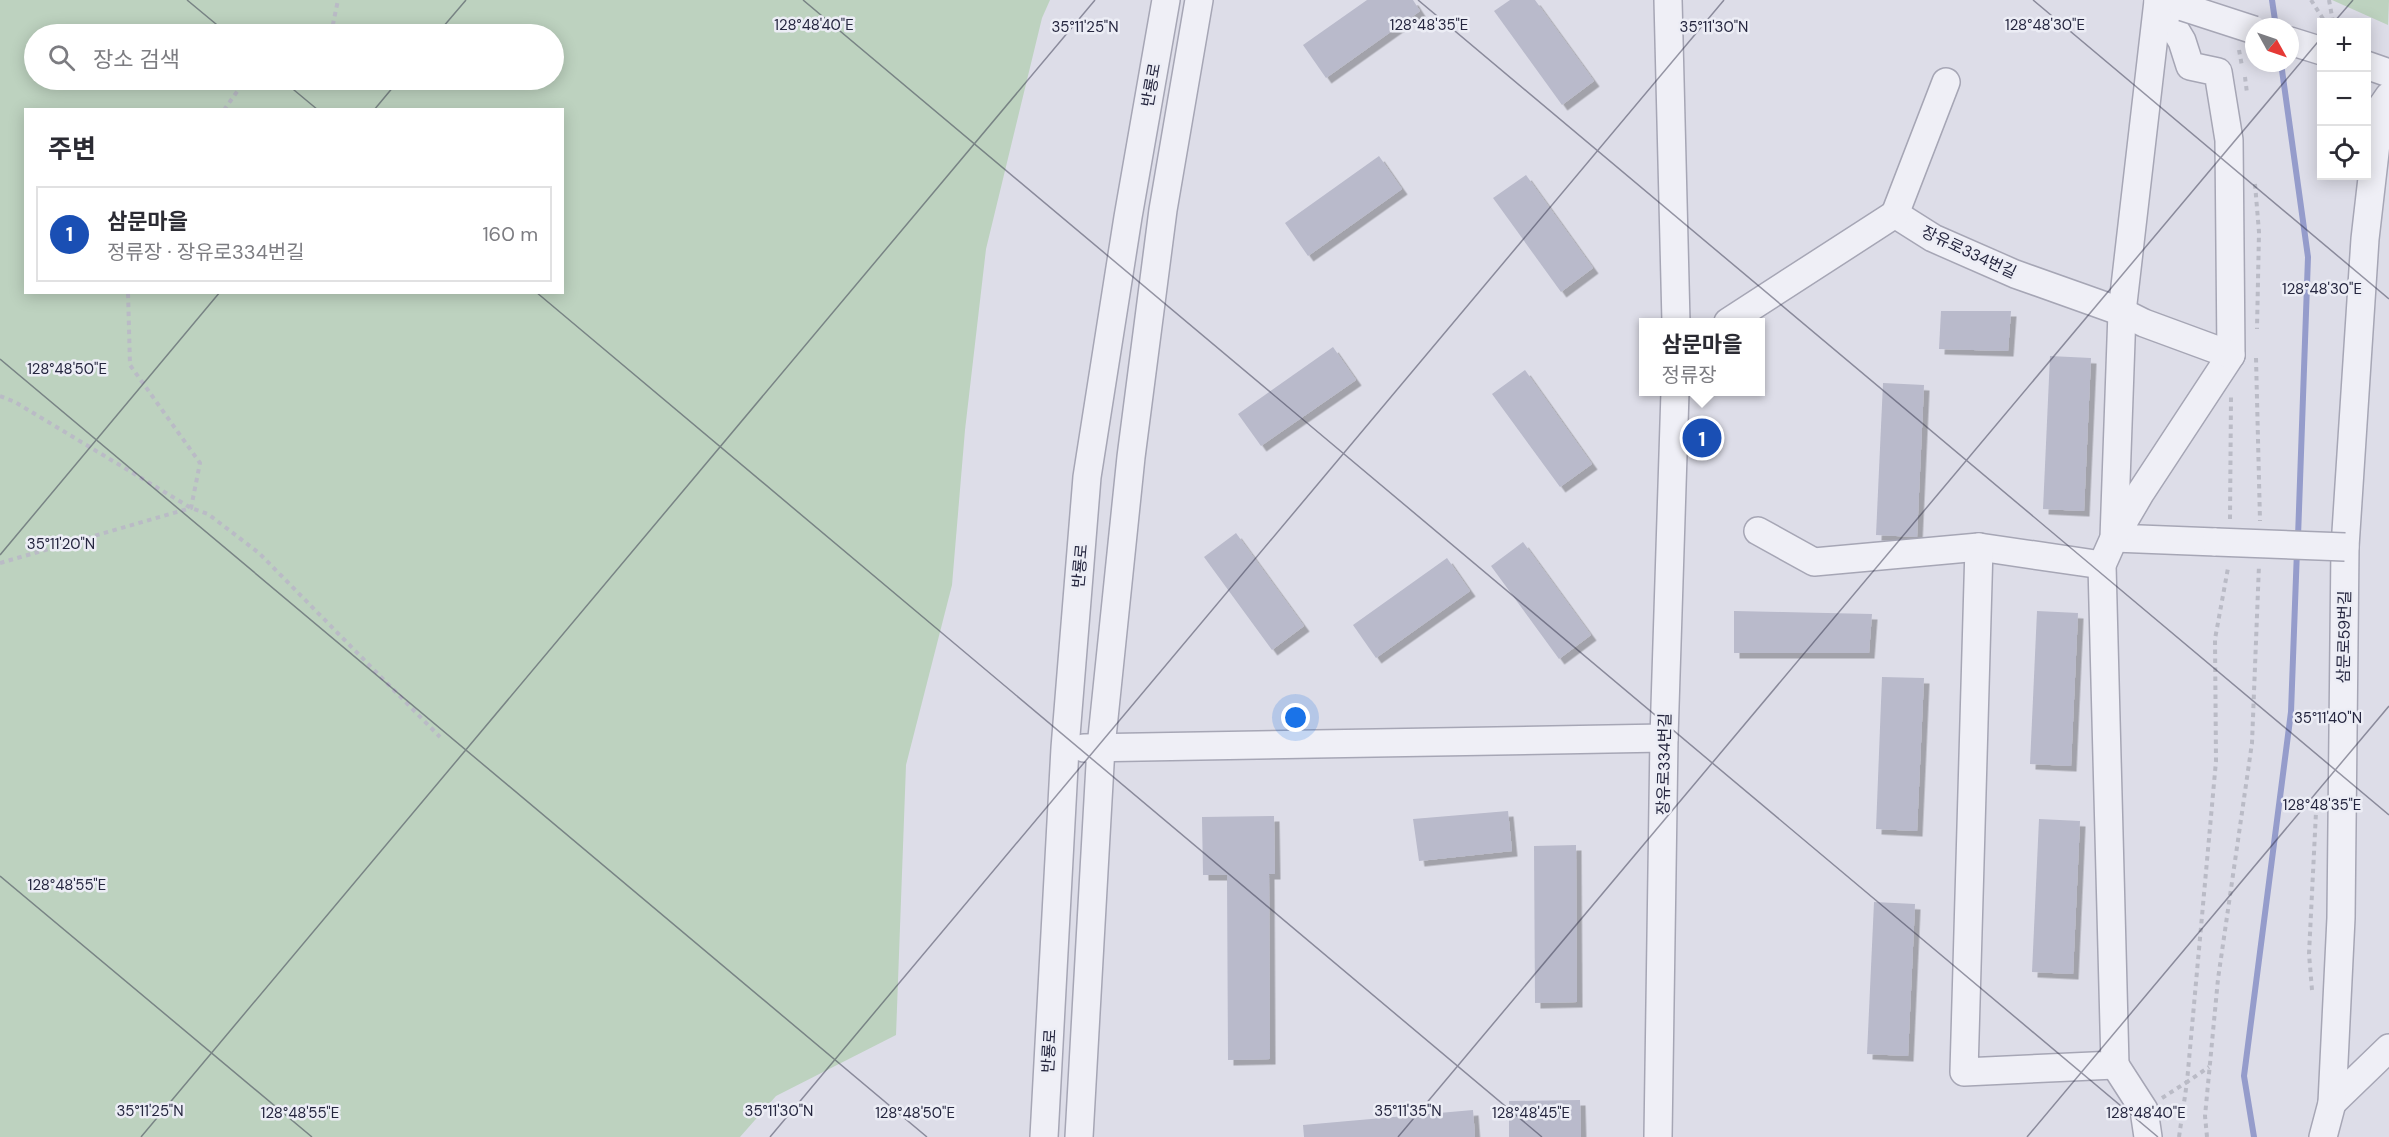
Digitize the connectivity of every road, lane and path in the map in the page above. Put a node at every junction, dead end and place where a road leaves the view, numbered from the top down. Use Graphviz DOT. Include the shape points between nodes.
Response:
graph roads {
  1 [pos="338,0"];
  2 [pos="1166,0"];
  3 [pos="1199,0"];
  4 [pos="1668,0"];
  5 [pos="2311,0"];
  6 [pos="2329,0"];
  7 [pos="2166,3"];
  8 [pos="2322,18"];
  9 [pos="2331,18"];
  10 [pos="333,24"];
  11 [pos="2245,27"];
  12 [pos="2299,44"];
  13 [pos="2317,49"];
  14 [pos="2371,66"];
  15 [pos="2389,73"];
  16 [pos="1946,82"];
  17 [pos="238,90"];
  18 [pos="2389,96"];
  19 [pos="226,108"];
  20 [pos="1894,214"];
  21 [pos="128,294"];
  22 [pos="2122,312"];
  23 [pos="1676,318"];
  24 [pos="1734,318"];
  25 [pos="2231,355"];
  26 [pos="2231,391"];
  27 [pos="0,396"];
  28 [pos="1675,396"];
  29 [pos="191,508"];
  30 [pos="2223,530"];
  31 [pos="1758,531"];
  32 [pos="2114,538"];
  33 [pos="1979,547"];
  34 [pos="2345,547"];
  35 [pos="0,563"];
  36 [pos="2102,565"];
  37 [pos="2228,568"];
  38 [pos="440,737"];
  39 [pos="1664,738"];
  40 [pos="1101,747"];
  41 [pos="1065,748"];
  42 [pos="2389,1048"];
  43 [pos="2115,1065"];
  44 [pos="2210,1067"];
  45 [pos="2187,1082"];
  46 [pos="2332,1103"];
  47 [pos="1044,1137"];
  48 [pos="1079,1137"];
  49 [pos="1658,1137"];
  50 [pos="2148,1137"];
  51 [pos="2179,1137"];
  52 [pos="2323,1137"];
  1 -- 10 [label="path"];
  2 -- 41 [label="street, 반룡로" via="1088,477"];
  3 -- 40 [label="street, 반룡로" via="1163,210 1131,457"];
  4 -- 23 [label="street"];
  5 -- 8 [label="path"];
  6 -- 9 [label="path"];
  7 -- 11 [label="street, bridge"];
  7 -- 22 [label="street"];
  7 -- 25 [label="street" via="2190,66 2218,72 2229,140"];
  12 -- 13 [label="street"];
  14 -- 15 [label="street"];
  16 -- 20 [label="street"];
  17 -- 19 [label="path"];
  18 -- 34 [label="street, 삼문로59번길" via="2380,109 2365,239"];
  20 -- 22 [label="street, 장유로334번길" via="1933,238 2015,274"];
  20 -- 24 [label="street"];
  21 -- 29 [label="path" via="130,365 200,463"];
  22 -- 25 [label="street, 장유로334번길"];
  22 -- 32 [label="street"];
  25 -- 32 [label="street"];
  26 -- 30 [label="path"];
  27 -- 29 [label="path"];
  28 -- 39 [label="street, 장유로334번길"];
  29 -- 35 [label="path"];
  29 -- 38 [label="path" via="208,514 259,553"];
  30 -- 32 [label="street"];
  30 -- 34 [label="street, bridge"];
  31 -- 33 [label="street" via="1814,562"];
  32 -- 36 [label="street"];
  33 -- 36 [label="street"];
  33 -- 43 [label="street" via="1965,1072"];
  34 -- 46 [label="street, 삼문로59번길" via="2341,918"];
  36 -- 43 [label="street"];
  37 -- 45 [label="path" via="2215,639 2216,761"];
  39 -- 40 [label="street"];
  39 -- 49 [label="street, 장유로334번길"];
  40 -- 41 [label="street"];
  40 -- 48 [label="street, 반룡로"];
  41 -- 47 [label="street, 반룡로"];
  42 -- 46 [label="street"];
  43 -- 50 [label="street" via="2144,1110"];
  44 -- 45 [label="path"];
  45 -- 51 [label="path"];
  46 -- 52 [label="street, 삼문로59번길"];
}
